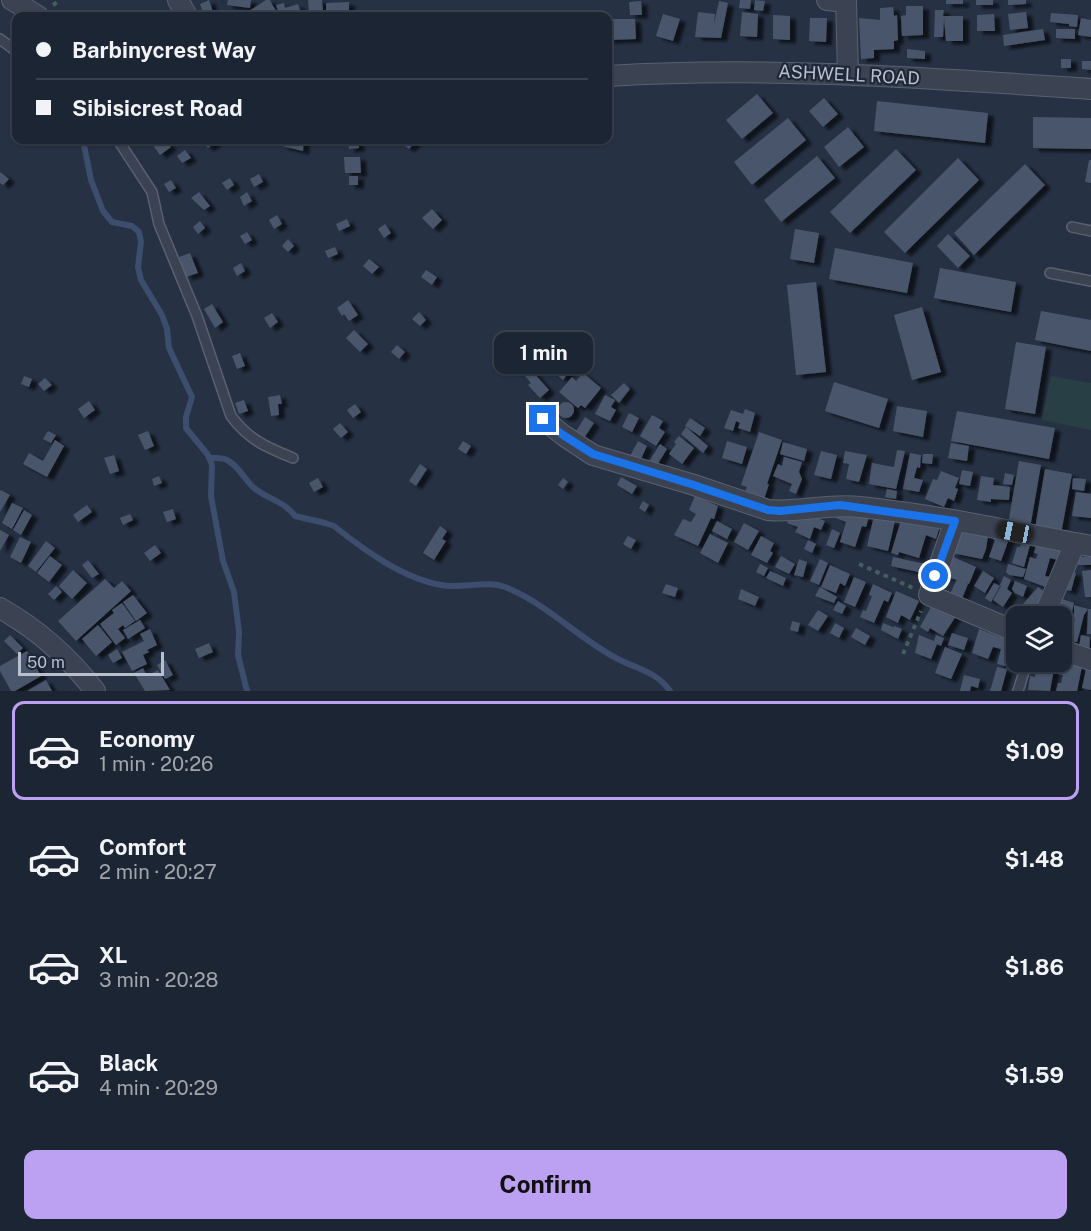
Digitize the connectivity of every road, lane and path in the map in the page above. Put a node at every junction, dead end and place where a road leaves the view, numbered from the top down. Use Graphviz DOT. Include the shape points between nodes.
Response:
graph roads {
  1 [pos="12,0"];
  2 [pos="840,1"];
  3 [pos="32,12"];
  4 [pos="848,74"];
  5 [pos="612,76"];
  6 [pos="1091,89"];
  7 [pos="121,144"];
  8 [pos="1072,227"];
  9 [pos="1091,231"];
  10 [pos="1050,273"];
  11 [pos="1091,281"];
  12 [pos="543,419"];
  13 [pos="293,458"];
  14 [pos="955,521"];
  15 [pos="1083,544"];
  16 [pos="859,564"];
  17 [pos="928,595"];
  18 [pos="1049,606"];
  19 [pos="0,608"];
  20 [pos="1006,627"];
  21 [pos="1072,653"];
  22 [pos="903,654"];
  23 [pos="1091,660"];
  24 [pos="1024,672"];
  25 [pos="95,691"];
  26 [pos="1018,691"];
  1 -- 3 [label="street"];
  2 -- 4 [label="street"];
  4 -- 5 [label="street, ASHWELL ROAD" via="756,71"];
  4 -- 6 [label="street, ASHWELL ROAD"];
  7 -- 13 [label="lane" via="152,192 159,224 197,316 231,416 252,440"];
  8 -- 9 [label="lane"];
  10 -- 11 [label="lane"];
  12 -- 14 [label="street" via="593,454 768,510 840,505"];
  14 -- 15 [label="street"];
  14 -- 17 [label="street"];
  15 -- 18 [label="street"];
  16 -- 17 [label="path"];
  17 -- 20 [label="street"];
  17 -- 22 [label="path"];
  19 -- 25 [label="street" via="68,658"];
  21 -- 23 [label="street"];
  24 -- 26 [label="lane"];
}
